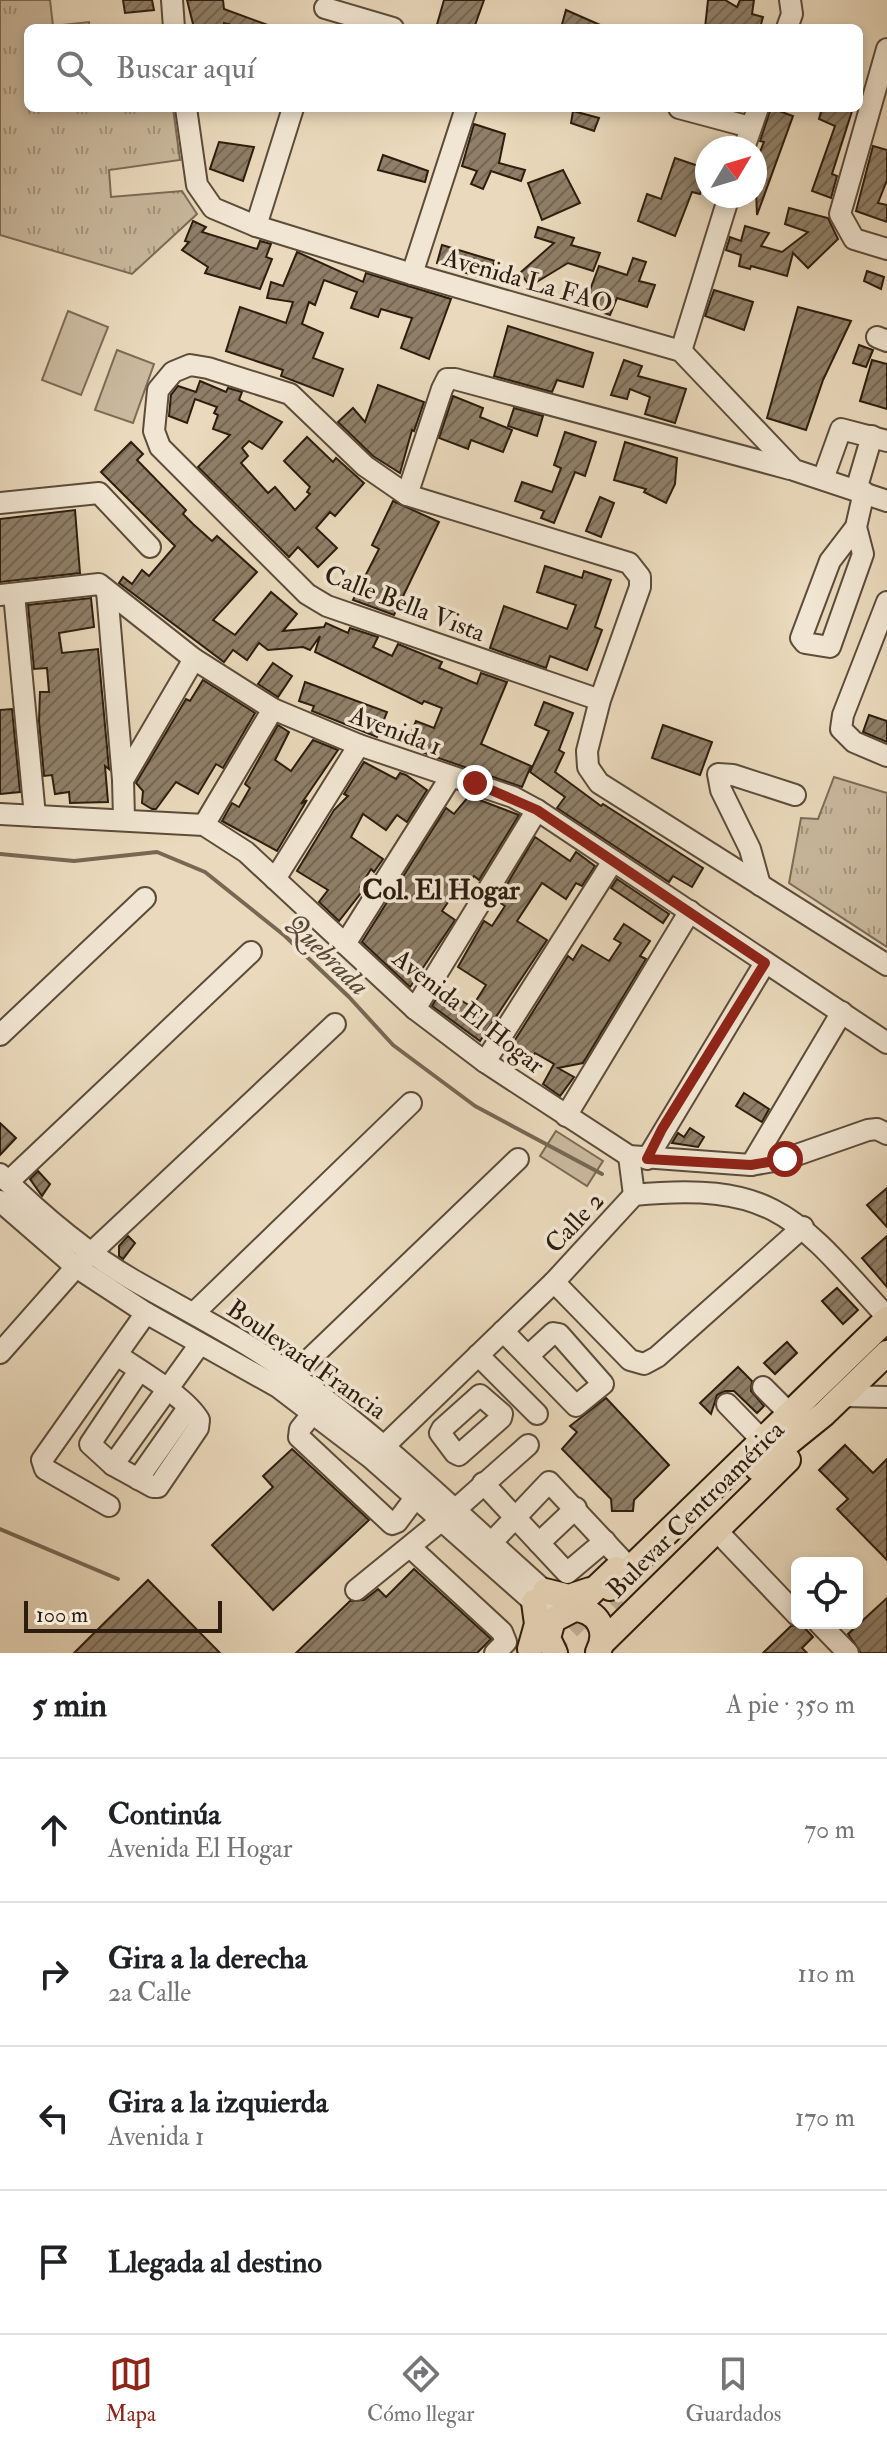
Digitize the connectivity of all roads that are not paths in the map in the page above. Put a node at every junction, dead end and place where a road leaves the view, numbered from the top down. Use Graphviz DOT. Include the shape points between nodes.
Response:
graph roads {
  1 [pos="172,0"];
  2 [pos="790,0"];
  3 [pos="324,12"];
  4 [pos="174,24"];
  5 [pos="376,24"];
  6 [pos="788,24"];
  7 [pos="887,49"];
  8 [pos="187,112"];
  9 [pos="292,112"];
  10 [pos="465,112"];
  11 [pos="709,112"];
  12 [pos="754,118"];
  13 [pos="725,208"];
  14 [pos="256,226"];
  15 [pos="887,249"];
  16 [pos="412,274"];
  17 [pos="681,351"];
  18 [pos="880,439"];
  19 [pos="794,470"];
  20 [pos="823,479"];
  21 [pos="860,491"];
  22 [pos="407,495"];
  23 [pos="887,501"];
  24 [pos="0,503"];
  25 [pos="856,527"];
  26 [pos="150,547"];
  27 [pos="107,591"];
  28 [pos="7,594"];
  29 [pos="887,602"];
  30 [pos="194,659"];
  31 [pos="600,700"];
  32 [pos="273,709"];
  33 [pos="359,745"];
  34 [pos="887,756"];
  35 [pos="450,778"];
  36 [pos="123,780"];
  37 [pos="795,795"];
  38 [pos="537,810"];
  39 [pos="0,814"];
  40 [pos="35,816"];
  41 [pos="124,818"];
  42 [pos="204,825"];
  43 [pos="613,861"];
  44 [pos="275,879"];
  45 [pos="760,885"];
  46 [pos="145,898"];
  47 [pos="690,911"];
  48 [pos="345,944"];
  49 [pos="251,952"];
  50 [pos="765,963"];
  51 [pos="887,965"];
  52 [pos="415,1009"];
  53 [pos="842,1012"];
  54 [pos="335,1024"];
  55 [pos="0,1035"];
  56 [pos="887,1043"];
  57 [pos="485,1062"];
  58 [pos="411,1103"];
  59 [pos="566,1116"];
  60 [pos="884,1127"];
  61 [pos="638,1157"];
  62 [pos="518,1159"];
  63 [pos="751,1165"];
  64 [pos="3,1186"];
  65 [pos="634,1195"];
  66 [pos="803,1227"];
  67 [pos="93,1252"];
  68 [pos="76,1267"];
  69 [pos="554,1282"];
  70 [pos="146,1313"];
  71 [pos="194,1313"];
  72 [pos="887,1318"];
  73 [pos="503,1331"];
  74 [pos="200,1344"];
  75 [pos="0,1353"];
  76 [pos="887,1353"];
  77 [pos="117,1355"];
  78 [pos="478,1355"];
  79 [pos="528,1356"];
  80 [pos="139,1371"];
  81 [pos="293,1375"];
  82 [pos="763,1387"];
  83 [pos="168,1391"];
  84 [pos="844,1396"];
  85 [pos="887,1397"];
  86 [pos="727,1404"];
  87 [pos="795,1404"];
  88 [pos="313,1413"];
  89 [pos="537,1414"];
  90 [pos="824,1414"];
  91 [pos="757,1435"];
  92 [pos="473,1443"];
  93 [pos="528,1445"];
  94 [pos="378,1452"];
  95 [pos="113,1465"];
  96 [pos="499,1468"];
  97 [pos="483,1483"];
  98 [pos="415,1498"];
  99 [pos="109,1506"];
  100 [pos="576,1508"];
  101 [pos="449,1515"];
  102 [pos="720,1526"];
  103 [pos="526,1530"];
  104 [pos="605,1541"];
  105 [pos="410,1547"];
  106 [pos="498,1548"];
  107 [pos="623,1561"];
  108 [pos="356,1590"];
  109 [pos="791,1594"];
  110 [pos="539,1596"];
  111 [pos="613,1599"];
  112 [pos="791,1608"];
  113 [pos="811,1629"];
  114 [pos="825,1629"];
  115 [pos="550,1632"];
  116 [pos="603,1650"];
  117 [pos="495,1653"];
  118 [pos="833,1653"];
  119 [pos="848,1653"];
  1 -- 4 [label="street"];
  2 -- 6 [label="street"];
  3 -- 5 [label="street"];
  7 -- 15 [label="street" via="840,214 854,239"];
  8 -- 14 [label="street, Avenida La FAO" via="202,195 213,208"];
  9 -- 14 [label="street"];
  10 -- 16 [label="street"];
  11 -- 12 [label="street"];
  13 -- 17 [label="street"];
  14 -- 16 [label="street, Avenida La FAO"];
  16 -- 17 [label="street, Avenida La FAO"];
  17 -- 19 [label="street"];
  18 -- 20 [label="street" via="841,429"];
  18 -- 21 [label="street"];
  19 -- 20 [label="street"];
  19 -- 22 [label="street" via="447,379"];
  20 -- 21 [label="street"];
  21 -- 23 [label="street"];
  21 -- 25 [label="street"];
  22 -- 31 [label="street" via="629,563 640,577 640,587"];
  22 -- 31 [label="street, Calle Bella Vista" via="385,483 290,394 190,365 173,372 158,390 154,431 160,447 307,594 386,629"];
  24 -- 26 [label="street" via="99,493"];
  25 -- 25 [label="street" via="863,554 830,647 805,643 801,638 826,569"];
  27 -- 28 [label="street" via="99,584"];
  27 -- 30 [label="street, Avenida 1"];
  27 -- 36 [label="street"];
  28 -- 40 [label="street"];
  29 -- 34 [label="street" via="841,729 854,742"];
  30 -- 32 [label="street, Avenida 1"];
  30 -- 36 [label="street"];
  31 -- 45 [label="street" via="587,751 588,767 599,783"];
  32 -- 33 [label="street, Avenida 1"];
  32 -- 42 [label="street"];
  33 -- 35 [label="street, Avenida 1"];
  33 -- 44 [label="street"];
  35 -- 38 [label="street, Avenida 1" via="500,792"];
  35 -- 48 [label="street"];
  36 -- 41 [label="street"];
  37 -- 45 [label="street" via="718,774"];
  38 -- 43 [label="street, Avenida 1"];
  38 -- 52 [label="street"];
  39 -- 40 [label="street, Avenida El Hogar"];
  40 -- 41 [label="street, Avenida El Hogar"];
  41 -- 42 [label="street, Avenida El Hogar"];
  42 -- 44 [label="street, Avenida El Hogar"];
  43 -- 47 [label="street, Avenida 1"];
  43 -- 57 [label="street"];
  44 -- 48 [label="street, Avenida El Hogar"];
  45 -- 51 [label="street"];
  46 -- 55 [label="street"];
  47 -- 50 [label="street, Avenida 1"];
  47 -- 59 [label="street"];
  48 -- 52 [label="street, Avenida El Hogar"];
  49 -- 64 [label="street"];
  50 -- 53 [label="street, Avenida 1"];
  50 -- 61 [label="street" via="662,1129"];
  52 -- 57 [label="street, Avenida El Hogar"];
  53 -- 56 [label="street, Avenida 1"];
  53 -- 63 [label="street"];
  54 -- 67 [label="street"];
  57 -- 59 [label="street, Avenida El Hogar"];
  58 -- 71 [label="street"];
  59 -- 61 [label="street, Avenida El Hogar"];
  60 -- 63 [label="street, Avenida El Hogar"];
  61 -- 63 [label="street, Avenida El Hogar"];
  61 -- 65 [label="street"];
  62 -- 81 [label="street"];
  64 -- 67 [label="street, Boulevard Francia"];
  64 -- 68 [label="street, Boulevard Francia"];
  65 -- 66 [label="street, Calle 2" via="729,1194 762,1203"];
  65 -- 69 [label="street, Calle 2"];
  66 -- 69 [label="street" via="644,1364 630,1360"];
  66 -- 72 [label="street, Calle 2"];
  67 -- 68 [label="street"];
  67 -- 71 [label="street, Boulevard Francia"];
  68 -- 70 [label="street, Boulevard Francia"];
  68 -- 75 [label="street"];
  69 -- 73 [label="street, Calle 2"];
  70 -- 74 [label="street, Boulevard Francia"];
  70 -- 77 [label="street"];
  71 -- 81 [label="street, Boulevard Francia"];
  72 -- 87 [label="main road, Bulevar Centroamérica"];
  73 -- 78 [label="street, Calle 2"];
  73 -- 79 [label="street"];
  74 -- 83 [label="street"];
  74 -- 88 [label="street, Boulevard Francia"];
  76 -- 84 [label="main road, Bulevar Centroamérica"];
  77 -- 80 [label="street"];
  77 -- 99 [label="street" via="42,1460 45,1469"];
  78 -- 89 [label="street"];
  78 -- 94 [label="street, Calle 2"];
  80 -- 83 [label="street"];
  80 -- 95 [label="street" via="90,1444"];
  81 -- 94 [label="street, Boulevard Francia"];
  82 -- 87 [label="street"];
  83 -- 95 [label="street"];
  83 -- 95 [label="street" via="188,1408 138,1479"];
  84 -- 85 [label="street"];
  84 -- 90 [label="main road, Bulevar Centroamérica"];
  86 -- 91 [label="street"];
  87 -- 91 [label="main road, Bulevar Centroamérica"];
  87 -- 111 [label="main road, Bulevar Centroamérica"];
  88 -- 94 [label="street, Boulevard Francia"];
  88 -- 98 [label="street" via="299,1437 392,1524"];
  90 -- 102 [label="main road, Bulevar Centroamérica" via="788,1461"];
  90 -- 111 [label="main road, Bulevar Centroamérica" via="777,1449"];
  91 -- 107 [label="main road, Bulevar Centroamérica"];
  92 -- 96 [label="street"];
  93 -- 96 [label="street"];
  94 -- 98 [label="street, Boulevard Francia"];
  94 -- 101 [label="street, Boulevard Francia"];
  96 -- 97 [label="street"];
  97 -- 101 [label="street"];
  97 -- 103 [label="street"];
  98 -- 101 [label="street, Boulevard Francia"];
  100 -- 103 [label="street"];
  100 -- 103 [label="street" via="549,1482"];
  100 -- 104 [label="street"];
  101 -- 105 [label="street"];
  101 -- 106 [label="street, Boulevard Francia"];
  101 -- 110 [label="street, Boulevard Francia"];
  102 -- 109 [label="street"];
  102 -- 111 [label="main road, Bulevar Centroamérica"];
  102 -- 112 [label="street"];
  103 -- 104 [label="street" via="567,1573"];
  103 -- 106 [label="street"];
  104 -- 107 [label="street"];
  105 -- 108 [label="street"];
  105 -- 117 [label="street" via="502,1632 506,1642"];
  106 -- 110 [label="street, Boulevard Francia"];
  107 -- 111 [label="main road, Bulevar Centroamérica"];
  110 -- 111 [label="main road"];
  110 -- 115 [label="street, Boulevard Francia"];
  110 -- 115 [label="main road" via="537,1624"];
  111 -- 115 [label="main road, Bulevar Centroamérica"];
  111 -- 116 [label="main road" via="613,1641"];
  113 -- 118 [label="street"];
  114 -- 119 [label="street"];
  115 -- 116 [label="main road" via="597,1618"];
}
